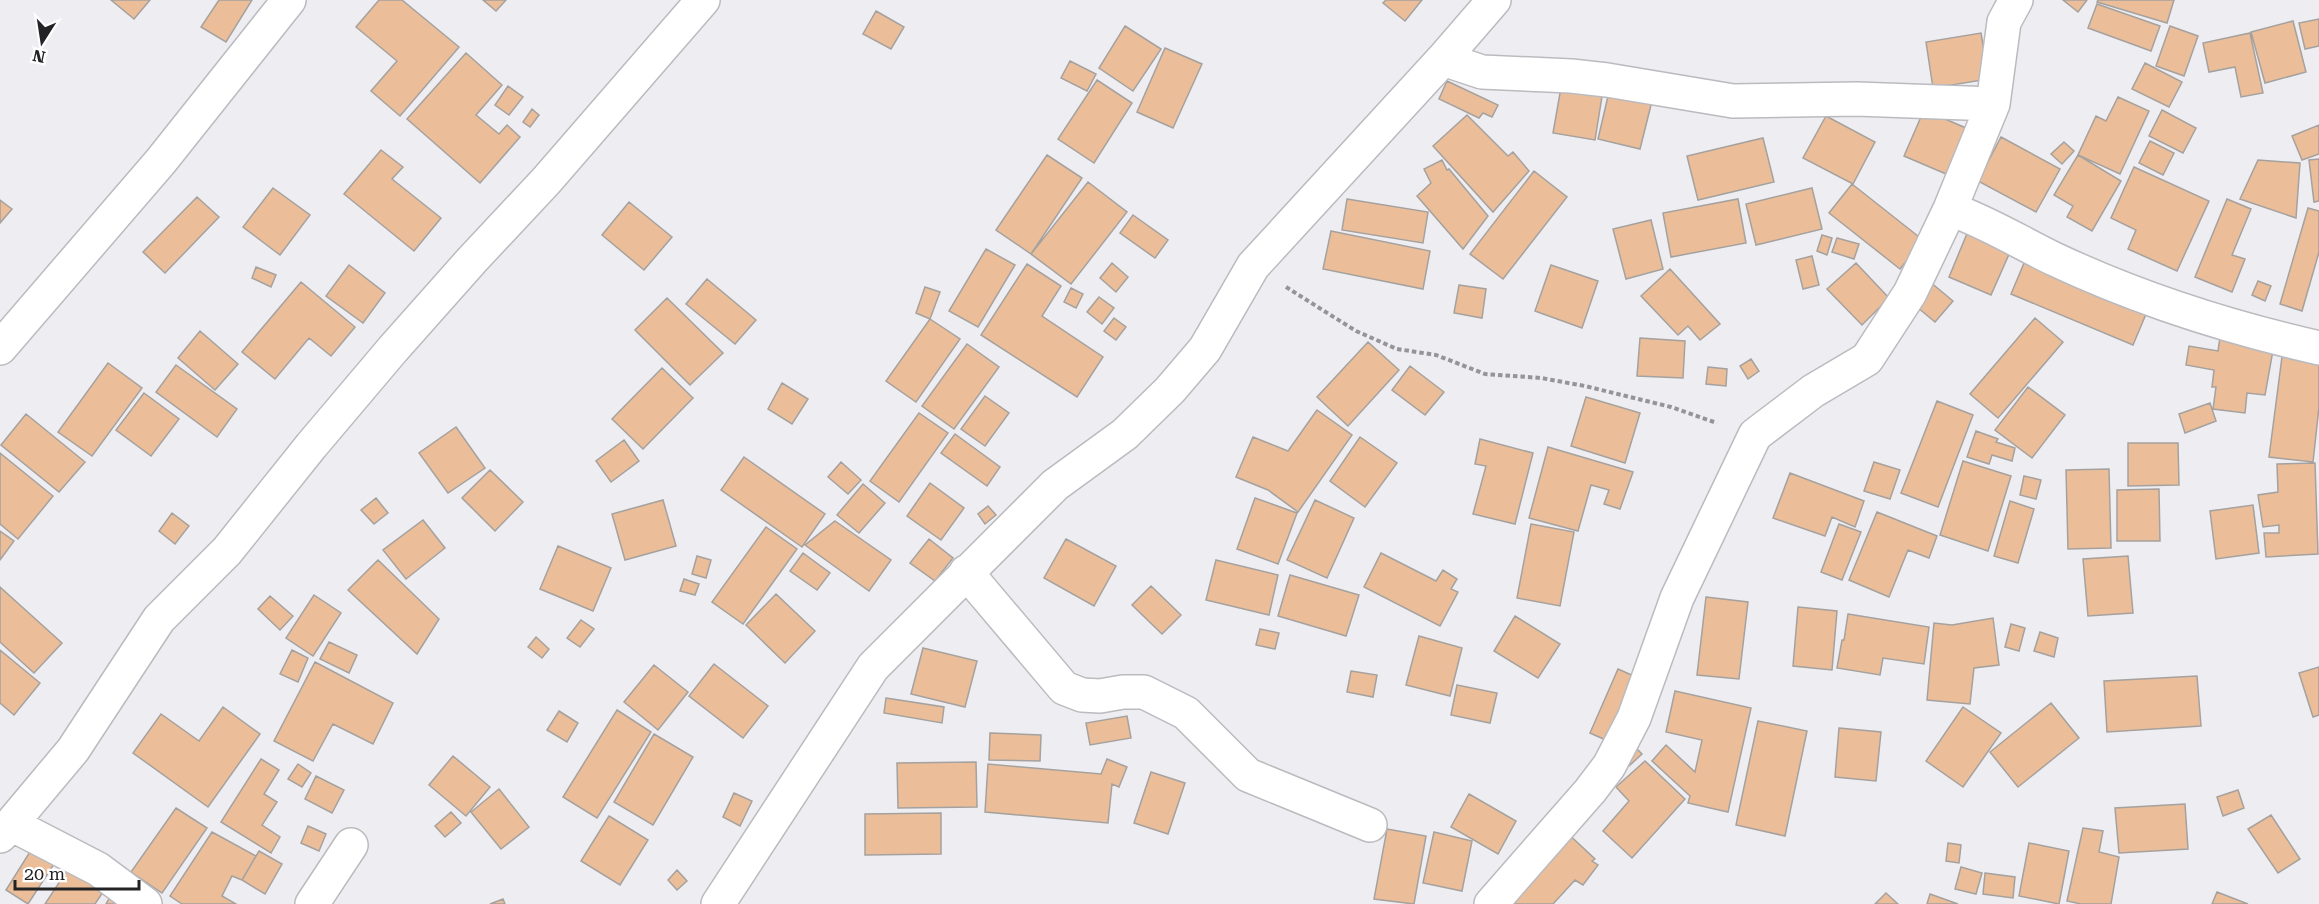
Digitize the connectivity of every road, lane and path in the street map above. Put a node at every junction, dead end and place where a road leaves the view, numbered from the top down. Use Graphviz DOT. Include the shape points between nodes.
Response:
graph roads {
  1 [pos="289,0"];
  2 [pos="703,0"];
  3 [pos="1494,0"];
  4 [pos="2016,0"];
  5 [pos="1443,59"];
  6 [pos="1993,104"];
  7 [pos="1950,209"];
  8 [pos="1253,266"];
  9 [pos="0,348"];
  10 [pos="2319,348"];
  11 [pos="1755,435"];
  12 [pos="966,572"];
  13 [pos="1370,825"];
  14 [pos="6,830"];
  15 [pos="351,845"];
  16 [pos="145,904"];
  17 [pos="312,904"];
  18 [pos="718,904"];
  19 [pos="1491,904"];
  1 -- 9 [label="street" via="161,161"];
  2 -- 14 [label="street" via="393,349 227,551 159,619 73,750"];
  3 -- 5 [label="street"];
  4 -- 6 [label="street" via="2004,22"];
  5 -- 6 [label="street" via="1482,72 1598,79 1733,101 1857,99"];
  5 -- 8 [label="street"];
  6 -- 7 [label="street"];
  7 -- 10 [label="street" via="2151,300 2227,326"];
  7 -- 11 [label="street" via="1910,293 1867,358 1813,391"];
  8 -- 11 [label="path" via="1356,332 1397,349 1436,355 1485,374 1585,386 1671,407"];
  8 -- 12 [label="street" via="1205,349 1170,390 1125,434 1055,485"];
  11 -- 19 [label="street" via="1677,598 1634,718 1609,766"];
  12 -- 13 [label="street" via="1064,688 1091,696 1144,692 1186,713 1248,775"];
  12 -- 18 [label="street" via="873,667"];
  14 -- 16 [label="street" via="98,869"];
  15 -- 17 [label="street"];
}
